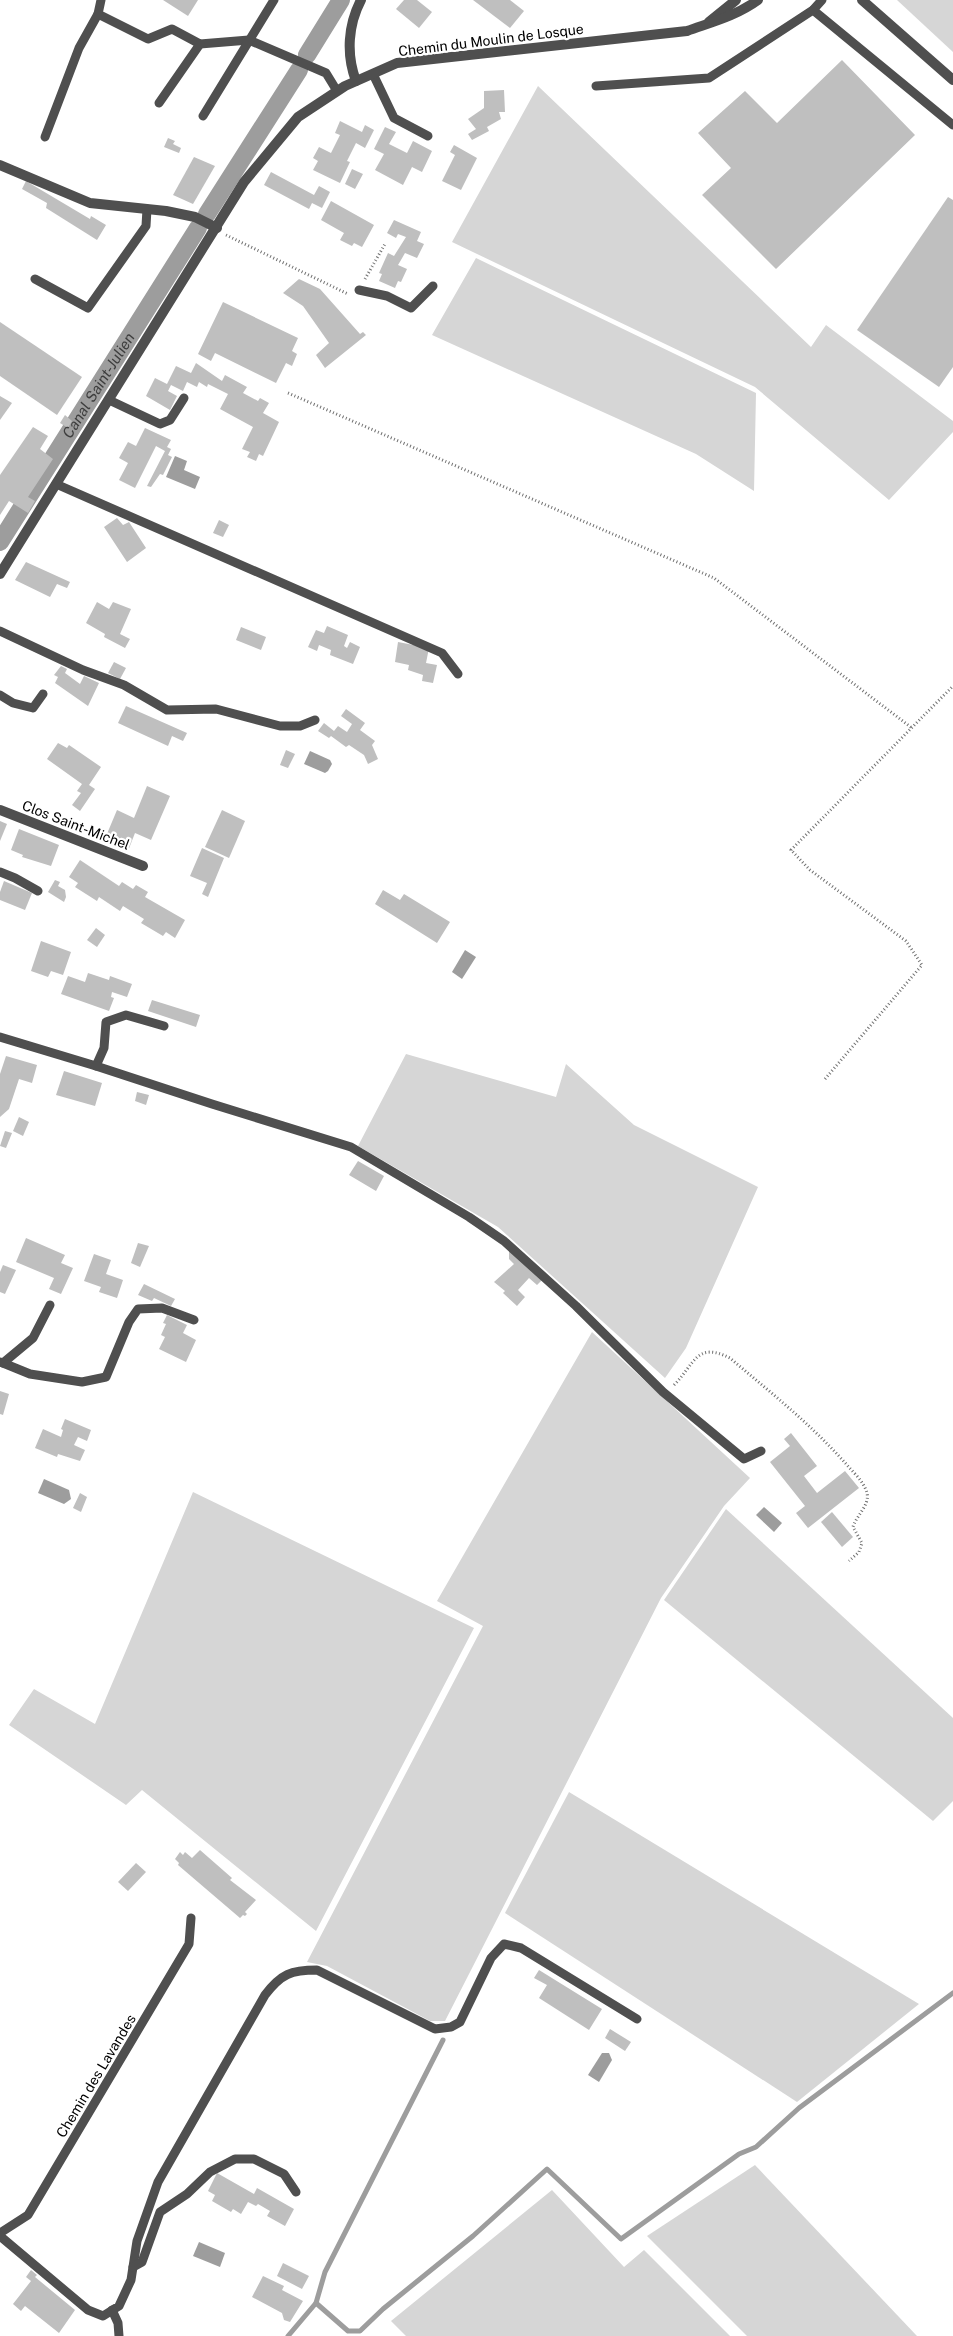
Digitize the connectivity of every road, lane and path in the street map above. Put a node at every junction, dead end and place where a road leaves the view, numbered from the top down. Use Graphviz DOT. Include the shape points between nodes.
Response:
graph roads {
  1 [pos="101,0"];
  2 [pos="274,0"];
  3 [pos="361,0"];
  4 [pos="736,0"];
  5 [pos="758,0"];
  6 [pos="822,0"];
  7 [pos="862,0"];
  8 [pos="813,10"];
  9 [pos="98,14"];
  10 [pos="705,25"];
  11 [pos="249,40"];
  12 [pos="200,44"];
  13 [pos="373,74"];
  14 [pos="953,80"];
  15 [pos="356,81"];
  16 [pos="596,86"];
  17 [pos="337,91"];
  18 [pos="159,103"];
  19 [pos="203,116"];
  20 [pos="953,125"];
  21 [pos="428,136"];
  22 [pos="45,137"];
  23 [pos="0,165"];
  24 [pos="147,209"];
  25 [pos="214,227"];
  26 [pos="386,244"];
  27 [pos="35,279"];
  28 [pos="433,286"];
  29 [pos="359,290"];
  30 [pos="288,393"];
  31 [pos="184,398"];
  32 [pos="109,400"];
  33 [pos="56,484"];
  34 [pos="0,574"];
  35 [pos="0,631"];
  36 [pos="458,674"];
  37 [pos="953,686"];
  38 [pos="44,694"];
  39 [pos="0,695"];
  40 [pos="315,720"];
  41 [pos="912,728"];
  42 [pos="0,810"];
  43 [pos="143,866"];
  44 [pos="0,872"];
  45 [pos="38,891"];
  46 [pos="164,1026"];
  47 [pos="0,1037"];
  48 [pos="96,1066"];
  49 [pos="825,1079"];
  50 [pos="50,1304"];
  51 [pos="194,1320"];
  52 [pos="1,1362"];
  53 [pos="663,1392"];
  54 [pos="761,1451"];
  55 [pos="848,1561"];
  56 [pos="191,1918"];
  57 [pos="637,2019"];
  58 [pos="296,2192"];
  59 [pos="0,2235"];
  60 [pos="133,2267"];
  61 [pos="112,2310"];
  62 [pos="119,2336"];
  1 -- 9 [label="lane"];
  2 -- 11 [label="lane"];
  3 -- 15 [label="street" via="350,27"];
  4 -- 10 [label="street, Chemin du Moulin de Losque"];
  5 -- 10 [label="street, Chemin du Moulin de Losque" via="742,11"];
  6 -- 8 [label="lane"];
  7 -- 14 [label="street"];
  8 -- 16 [label="lane" via="709,78"];
  8 -- 20 [label="lane"];
  9 -- 12 [label="lane" via="148,39 172,28"];
  9 -- 22 [label="lane" via="79,48"];
  10 -- 13 [label="street, Chemin du Moulin de Losque" via="687,31 397,63"];
  11 -- 12 [label="lane"];
  11 -- 17 [label="lane" via="326,73"];
  11 -- 19 [label="lane"];
  12 -- 18 [label="lane"];
  13 -- 15 [label="street, Chemin du Moulin de Losque"];
  13 -- 21 [label="lane" via="394,118"];
  15 -- 17 [label="street, Chemin du Moulin de Losque"];
  17 -- 25 [label="street, Chemin du Moulin de Losque" via="298,117 244,182"];
  23 -- 24 [label="street" via="90,204"];
  24 -- 25 [label="street" via="195,217"];
  24 -- 27 [label="lane" via="146,226 88,308"];
  25 -- 29 [label="path" via="230,238 355,297"];
  25 -- 32 [label="street, Chemin du Moulin de Losque"];
  26 -- 29 [label="path"];
  28 -- 29 [label="lane" via="411,308 387,296"];
  30 -- 41 [label="path" via="714,578"];
  31 -- 32 [label="lane" via="170,420 160,424"];
  32 -- 33 [label="street, Chemin du Moulin de Losque"];
  33 -- 34 [label="street, Chemin du Moulin de Losque"];
  33 -- 36 [label="lane" via="442,653"];
  35 -- 40 [label="lane" via="124,686 167,710 216,710 280,726 300,726"];
  37 -- 41 [label="path"];
  38 -- 39 [label="lane" via="33,708 13,703"];
  41 -- 49 [label="path" via="791,850 810,870 906,941 922,965"];
  42 -- 43 [label="street, Clos Saint-Michel"];
  44 -- 45 [label="lane"];
  46 -- 48 [label="lane" via="126,1015 106,1022 104,1048"];
  47 -- 48 [label="lane"];
  48 -- 53 [label="lane" via="351,1147 504,1241"];
  50 -- 52 [label="lane" via="33,1338"];
  51 -- 52 [label="lane" via="162,1308 138,1309 129,1322 106,1377 82,1382 30,1374"];
  53 -- 54 [label="lane" via="744,1459"];
  53 -- 55 [label="path" via="680,1379 697,1357 704,1352 717,1351 730,1358 821,1436 860,1480 867,1494 866,1503 853,1527 862,1542 859,1552"];
  56 -- 59 [label="lane, Chemin des Lavandes" via="189,1944 62,2160 28,2215"];
  57 -- 60 [label="lane" via="521,1948 504,1944 491,1958 460,2022 451,2027 435,2029 317,1970 296,1970 276,1980 265,1995 158,2182 137,2241"];
  58 -- 60 [label="lane" via="284,2174 254,2158 235,2159 210,2172 187,2194 160,2212 142,2262"];
  59 -- 61 [label="lane" via="88,2310 103,2316"];
  60 -- 61 [label="lane" via="131,2280 119,2306"];
  61 -- 62 [label="lane"];
}
